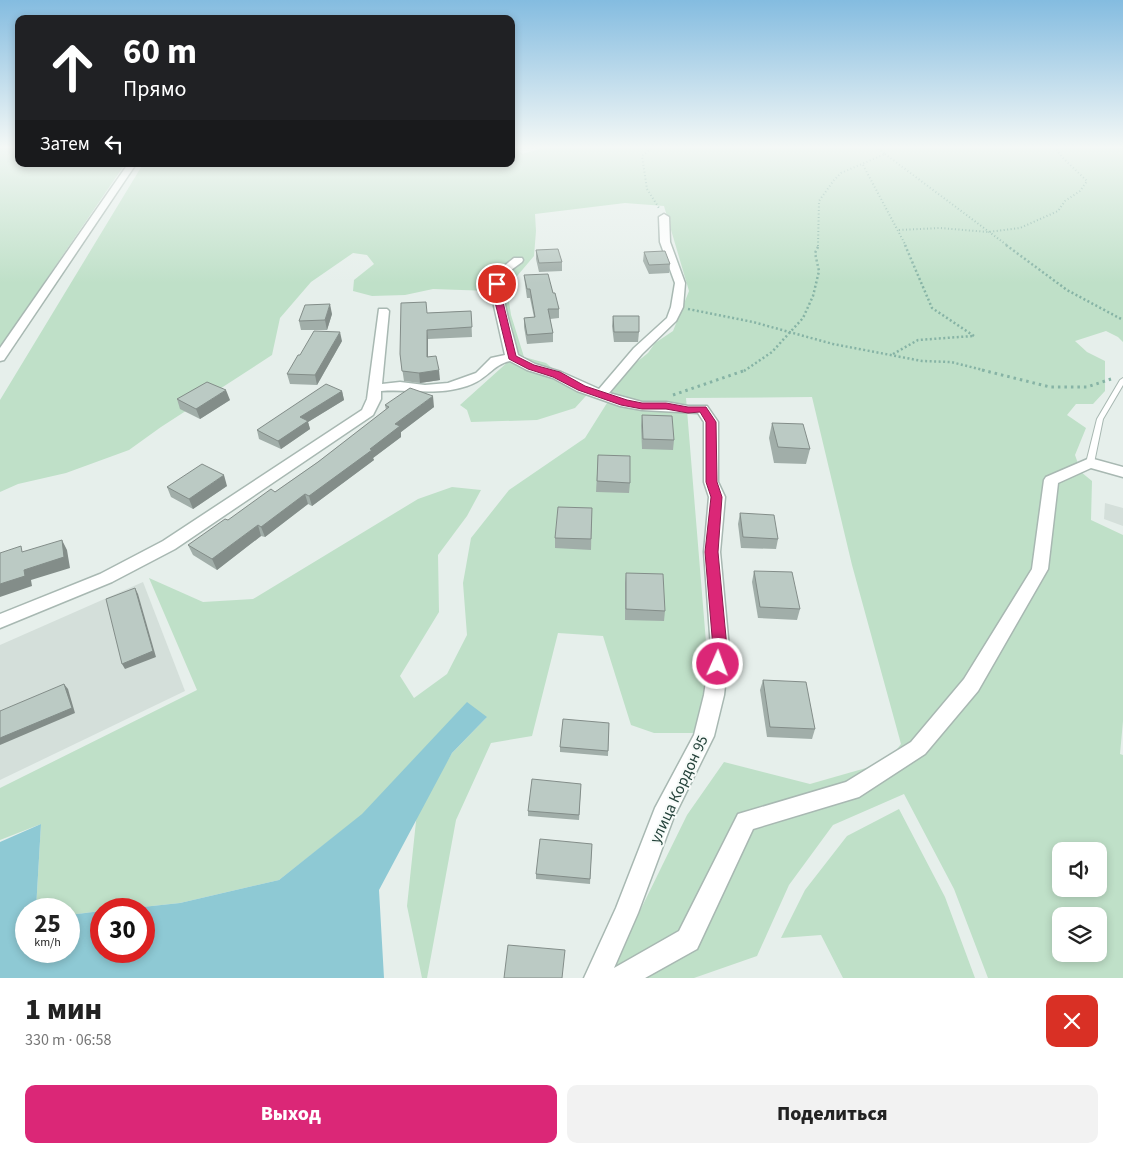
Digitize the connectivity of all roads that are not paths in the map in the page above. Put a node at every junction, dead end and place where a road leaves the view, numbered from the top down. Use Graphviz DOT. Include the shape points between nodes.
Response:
graph roads {
  1 [pos="113,192"];
  2 [pos="664,218"];
  3 [pos="518,260"];
  4 [pos="383,311"];
  5 [pos="0,357"];
  6 [pos="512,357"];
  7 [pos="1123,380"];
  8 [pos="376,388"];
  9 [pos="601,395"];
  10 [pos="1090,463"];
  11 [pos="1123,472"];
  12 [pos="0,621"];
  13 [pos="596,978"];
  14 [pos="621,978"];
  1 -- 5 [label="street"];
  2 -- 9 [label="street" via="665,242 680,283 678,307 672,319 638,351"];
  3 -- 6 [label="street" via="498,274 497,284"];
  4 -- 8 [label="street"];
  6 -- 8 [label="street" via="495,361 480,376 448,388"];
  6 -- 9 [label="street"];
  7 -- 10 [label="lane" via="1100,418"];
  8 -- 12 [label="street" via="368,412 169,545 106,578"];
  9 -- 13 [label="street, улица Кордон 95" via="642,406 702,409 711,422 712,482 717,497 712,552 720,648 714,695 704,736 663,814 626,913"];
  10 -- 11 [label="street"];
  10 -- 14 [label="street" via="1051,480 1040,569 972,684 918,748 852,790 746,821 688,940"];
}
